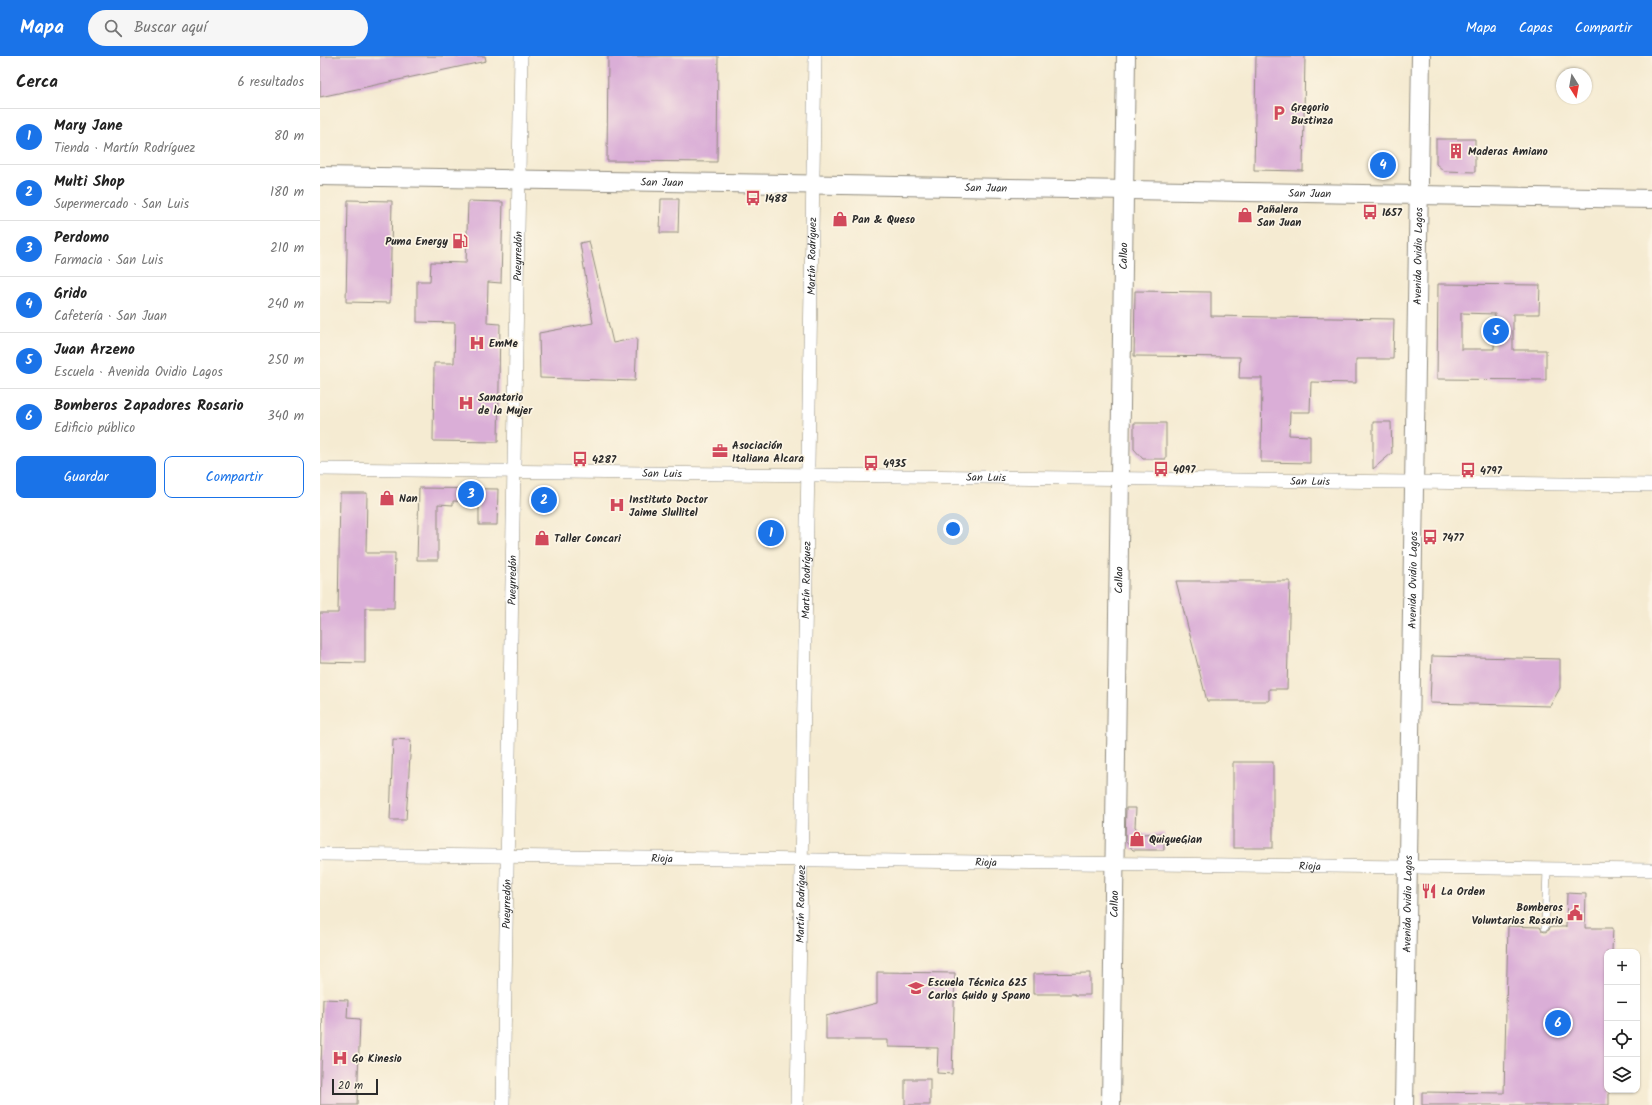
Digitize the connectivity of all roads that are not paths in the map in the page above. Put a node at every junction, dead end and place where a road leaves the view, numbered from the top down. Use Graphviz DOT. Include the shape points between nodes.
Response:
graph roads {
  1 [pos="521,56"];
  2 [pos="815,56"];
  3 [pos="1126,56"];
  4 [pos="1421,56"];
  5 [pos="320,176"];
  6 [pos="519,179"];
  7 [pos="813,184"];
  8 [pos="1124,190"];
  9 [pos="1419,194"];
  10 [pos="1652,199"];
  11 [pos="320,469"];
  12 [pos="514,472"];
  13 [pos="808,475"];
  14 [pos="1120,479"];
  15 [pos="1414,482"];
  16 [pos="1652,485"];
  17 [pos="320,854"];
  18 [pos="507,857"];
  19 [pos="801,861"];
  20 [pos="1114,864"];
  21 [pos="1408,867"];
  22 [pos="1547,869"];
  23 [pos="1652,870"];
  24 [pos="1545,927"];
  25 [pos="503,1105"];
  26 [pos="796,1105"];
  27 [pos="1111,1105"];
  28 [pos="1404,1105"];
  1 -- 6 [label="street, Pueyrredón"];
  2 -- 7 [label="street, Martín Rodríguez"];
  3 -- 8 [label="main road, Callao"];
  4 -- 9 [label="main road, Avenida Ovidio Lagos"];
  5 -- 6 [label="main road, San Juan"];
  6 -- 7 [label="main road, San Juan"];
  6 -- 12 [label="street, Pueyrredón"];
  7 -- 8 [label="main road, San Juan"];
  7 -- 13 [label="street, Martín Rodríguez"];
  8 -- 9 [label="main road, San Juan"];
  8 -- 14 [label="main road, Callao"];
  9 -- 10 [label="main road, San Juan"];
  9 -- 15 [label="main road, Avenida Ovidio Lagos"];
  11 -- 12 [label="street, San Luis"];
  12 -- 13 [label="street, San Luis"];
  12 -- 18 [label="street, Pueyrredón"];
  13 -- 14 [label="street, San Luis"];
  13 -- 19 [label="street, Martín Rodríguez"];
  14 -- 15 [label="street, San Luis"];
  14 -- 20 [label="main road, Callao"];
  15 -- 16 [label="street, San Luis"];
  15 -- 21 [label="main road, Avenida Ovidio Lagos"];
  17 -- 18 [label="street, Rioja"];
  18 -- 19 [label="street, Rioja"];
  18 -- 25 [label="street, Pueyrredón"];
  19 -- 20 [label="street, Rioja"];
  19 -- 26 [label="street, Martín Rodríguez"];
  20 -- 21 [label="street, Rioja"];
  20 -- 27 [label="main road, Callao"];
  21 -- 22 [label="street, Rioja"];
  21 -- 28 [label="main road, Avenida Ovidio Lagos"];
  22 -- 23 [label="street, Rioja"];
  22 -- 24 [label="lane"];
}
